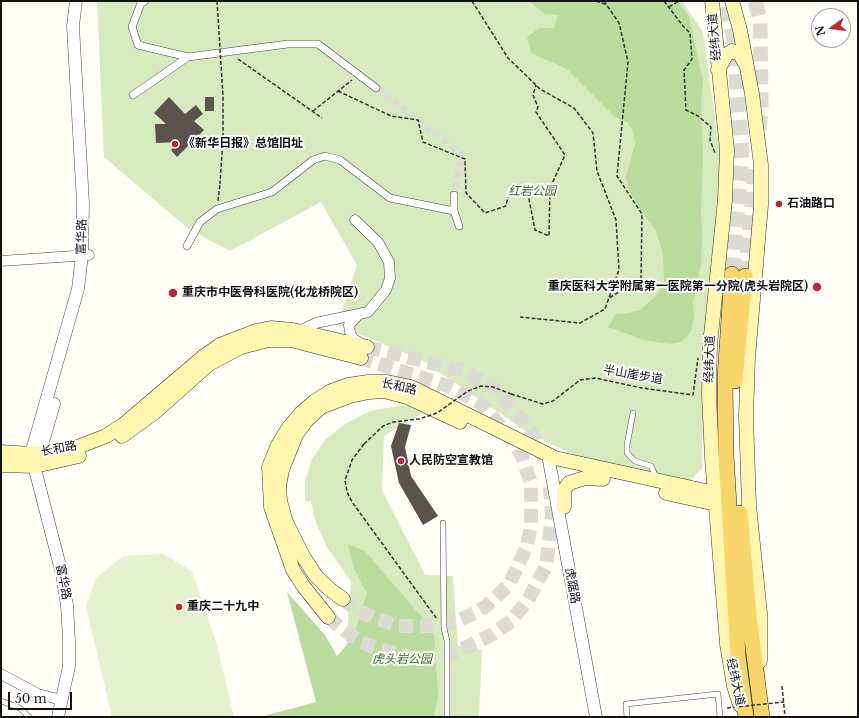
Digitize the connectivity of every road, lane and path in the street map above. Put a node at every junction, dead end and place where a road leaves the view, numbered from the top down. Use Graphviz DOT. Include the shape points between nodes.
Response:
graph roads {
  1 [pos="76,1"];
  2 [pos="80,1"];
  3 [pos="145,1"];
  4 [pos="217,1"];
  5 [pos="472,1"];
  6 [pos="596,1"];
  7 [pos="604,1"];
  8 [pos="664,1"];
  9 [pos="679,1"];
  10 [pos="712,1"];
  11 [pos="732,1"];
  12 [pos="607,6"];
  13 [pos="669,7"];
  14 [pos="230,53"];
  15 [pos="188,57"];
  16 [pos="746,63"];
  17 [pos="718,70"];
  18 [pos="358,75"];
  19 [pos="536,85"];
  20 [pos="376,88"];
  21 [pos="338,92"];
  22 [pos="133,95"];
  23 [pos="313,111"];
  24 [pos="322,118"];
  25 [pos="715,153"];
  26 [pos="454,195"];
  27 [pos="217,209"];
  28 [pos="454,211"];
  29 [pos="355,220"];
  30 [pos="459,226"];
  31 [pos="187,246"];
  32 [pos="85,255"];
  33 [pos="1,261"];
  34 [pos="609,298"];
  35 [pos="359,314"];
  36 [pos="520,317"];
  37 [pos="299,331"];
  38 [pos="364,352"];
  39 [pos="698,358"];
  40 [pos="633,413"];
  41 [pos="1,452"];
  42 [pos="36,457"];
  43 [pos="552,461"];
  44 [pos="1,464"];
  45 [pos="603,479"];
  46 [pos="658,482"];
  47 [pos="715,499"];
  48 [pos="564,507"];
  49 [pos="443,523"];
  50 [pos="343,598"];
  51 [pos="328,617"];
  52 [pos="444,628"];
  53 [pos="1,674"];
  54 [pos="782,686"];
  55 [pos="760,697"];
  56 [pos="62,700"];
  57 [pos="1,701"];
  58 [pos="784,702"];
  59 [pos="727,708"];
  60 [pos="29,717"];
  61 [pos="59,717"];
  62 [pos="447,717"];
  63 [pos="596,717"];
  64 [pos="604,717"];
  65 [pos="628,717"];
  66 [pos="720,717"];
  67 [pos="744,717"];
  68 [pos="762,717"];
  69 [pos="785,717"];
  1 -- 32 [label="street, 富华路" via="73,26"];
  2 -- 32 [label="street, 富华路" via="77,27 87,157"];
  3 -- 15 [label="street" via="141,3 132,27 138,45"];
  4 -- 27 [label="path, bridge" via="223,96 223,138"];
  5 -- 19 [label="path" via="508,58"];
  6 -- 12 [label="path"];
  7 -- 12 [label="path"];
  8 -- 13 [label="path"];
  9 -- 13 [label="path"];
  10 -- 17 [label="main road, 经纬大道"];
  11 -- 16 [label="main road, 经纬大道"];
  12 -- 34 [label="path" via="619,23 628,62 617,176 642,214 641,279"];
  13 -- 25 [label="path" via="690,33 692,59 684,70 686,110 711,127 710,140"];
  14 -- 15 [label="street"];
  14 -- 18 [label="street" via="288,44 318,44"];
  14 -- 23 [label="path"];
  15 -- 22 [label="street"];
  16 -- 17 [label="main road" via="738,52 732,51 726,55"];
  16 -- 55 [label="main road, 经纬大道" via="758,127 761,165 746,416 749,505 760,613"];
  17 -- 47 [label="main road, 经纬大道" via="727,150 710,345 709,395"];
  18 -- 20 [label="street"];
  18 -- 21 [label="path"];
  19 -- 21 [label="path" via="533,95 538,106 536,112 565,155 550,188 549,236 535,230 528,194 522,188 510,187 506,206 485,212 466,193 465,160 423,142 418,120 391,116"];
  19 -- 34 [label="path" via="574,108 593,133 597,170 616,220 618,270"];
  21 -- 23 [label="path"];
  23 -- 24 [label="path"];
  26 -- 28 [label="street"];
  27 -- 28 [label="street" via="272,192 313,160 325,156 340,160 390,198"];
  27 -- 31 [label="street" via="200,222"];
  28 -- 30 [label="street"];
  29 -- 35 [label="street" via="378,242 389,262 390,278 386,290 368,312"];
  32 -- 33 [label="street"];
  32 -- 42 [label="street, 富华路" via="83,290"];
  34 -- 36 [label="path" via="605,309 580,323"];
  35 -- 37 [label="street" via="316,323"];
  35 -- 38 [label="street" via="349,325 352,338"];
  37 -- 38 [label="main road, 长和路"];
  37 -- 42 [label="main road, 长和路" via="271,328 238,336 203,356 123,425 106,436 75,448"];
  38 -- 42 [label="main road, 长和路" via="291,340 269,340 241,346 209,364 154,413 119,438 79,456"];
  39 -- 52 [label="path, 半山崖步道, bridge" via="693,395 595,378 580,380 554,401 543,404 481,386 468,391 436,413 383,426 364,444 349,468 345,480 347,492"];
  40 -- 46 [label="lane" via="627,453 635,461 651,466"];
  41 -- 42 [label="main road, 长和路"];
  42 -- 44 [label="main road, 长和路"];
  42 -- 56 [label="street, 富华路" via="67,605 69,666"];
  43 -- 45 [label="main road, 长和路"];
  43 -- 46 [label="main road, 长和路"];
  43 -- 48 [label="street, 虎踞路"];
  43 -- 50 [label="main road, 长和路" via="407,398 384,392 350,396 321,407 296,434 288,451 279,486 280,501 286,522 304,558 320,580"];
  43 -- 51 [label="main road, 长和路" via="411,388 387,382 368,382 331,391 315,401 287,430 278,445 269,467 270,489 272,507 293,570"];
  43 -- 63 [label="street, 虎踞路"];
  45 -- 47 [label="main road, 长和路"];
  45 -- 48 [label="main road" via="580,478 569,483 564,490"];
  46 -- 47 [label="main road, 长和路"];
  47 -- 67 [label="main road, 经纬大道" via="727,644 734,686"];
  48 -- 64 [label="street, 虎踞路"];
  49 -- 52 [label="lane"];
  52 -- 62 [label="lane" via="448,641"];
  53 -- 56 [label="street" via="38,694"];
  54 -- 58 [label="path"];
  55 -- 67 [label="main road" via="748,608 736,455 739,275 725,378 726,455"];
  55 -- 68 [label="main road"];
  56 -- 61 [label="street, 富华路"];
  57 -- 60 [label="lane" via="20,708"];
  58 -- 59 [label="path, bridge"];
  58 -- 69 [label="path"];
  65 -- 66 [label="lane" via="626,704 718,694"];
}
